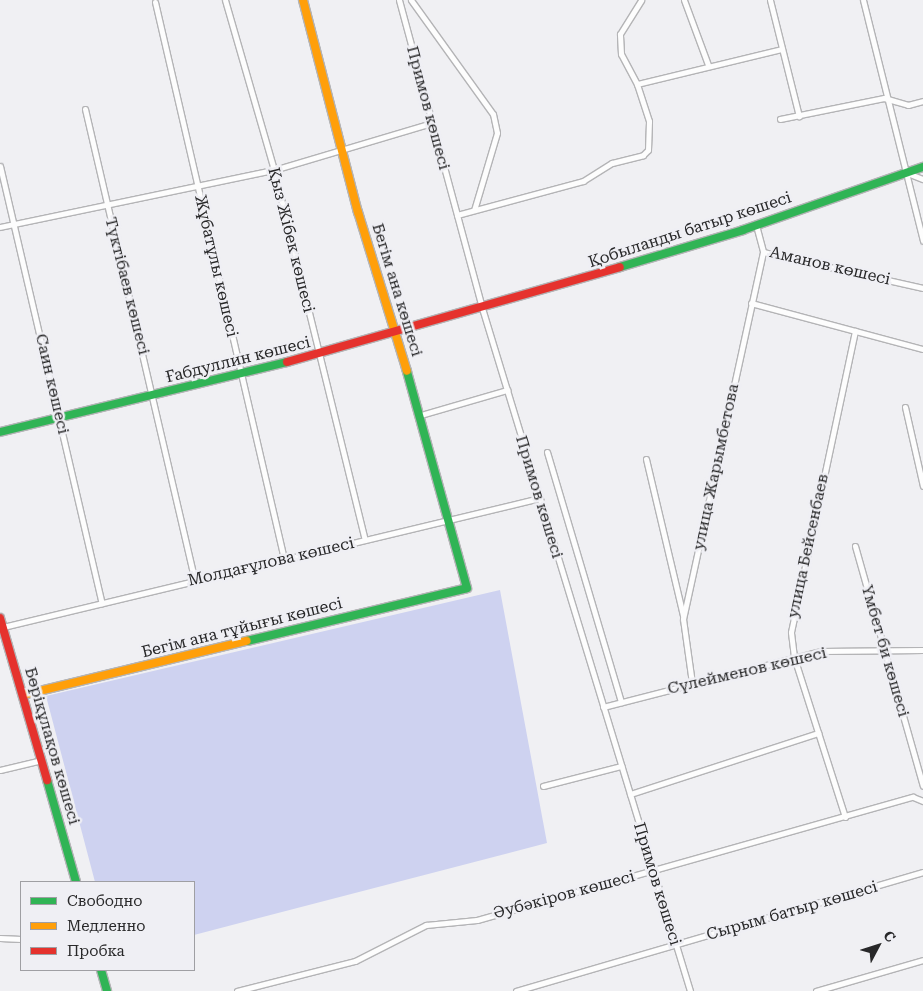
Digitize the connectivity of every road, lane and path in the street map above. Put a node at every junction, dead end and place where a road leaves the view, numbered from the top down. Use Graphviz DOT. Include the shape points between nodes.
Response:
graph roads {
  1 [pos="225,0"];
  2 [pos="303,0"];
  3 [pos="399,0"];
  4 [pos="411,0"];
  5 [pos="641,0"];
  6 [pos="684,0"];
  7 [pos="770,0"];
  8 [pos="863,0"];
  9 [pos="155,2"];
  10 [pos="782,49"];
  11 [pos="708,65"];
  12 [pos="637,84"];
  13 [pos="884,98"];
  14 [pos="923,101"];
  15 [pos="85,108"];
  16 [pos="799,116"];
  17 [pos="780,119"];
  18 [pos="432,123"];
  19 [pos="343,151"];
  20 [pos="0,166"];
  21 [pos="923,167"];
  22 [pos="274,170"];
  23 [pos="904,172"];
  24 [pos="923,180"];
  25 [pos="198,186"];
  26 [pos="108,205"];
  27 [pos="474,210"];
  28 [pos="457,215"];
  29 [pos="14,225"];
  30 [pos="756,225"];
  31 [pos="0,227"];
  32 [pos="923,242"];
  33 [pos="763,252"];
  34 [pos="923,288"];
  35 [pos="751,303"];
  36 [pos="482,308"];
  37 [pos="855,331"];
  38 [pos="396,332"];
  39 [pos="923,349"];
  40 [pos="319,354"];
  41 [pos="240,373"];
  42 [pos="507,390"];
  43 [pos="154,395"];
  44 [pos="905,407"];
  45 [pos="421,415"];
  46 [pos="60,418"];
  47 [pos="0,432"];
  48 [pos="548,452"];
  49 [pos="646,459"];
  50 [pos="923,486"];
  51 [pos="540,498"];
  52 [pos="450,518"];
  53 [pos="365,540"];
  54 [pos="855,546"];
  55 [pos="284,559"];
  56 [pos="195,581"];
  57 [pos="467,588"];
  58 [pos="102,603"];
  59 [pos="0,618"];
  60 [pos="683,619"];
  61 [pos="3,627"];
  62 [pos="884,649"];
  63 [pos="923,650"];
  64 [pos="794,656"];
  65 [pos="692,684"];
  66 [pos="23,695"];
  67 [pos="622,702"];
  68 [pos="603,707"];
  69 [pos="818,733"];
  70 [pos="42,760"];
  71 [pos="621,766"];
  72 [pos="0,770"];
  73 [pos="544,786"];
  74 [pos="923,786"];
  75 [pos="630,794"];
  76 [pos="923,801"];
  77 [pos="845,817"];
  78 [pos="653,871"];
  79 [pos="923,872"];
  80 [pos="76,881"];
  81 [pos="0,938"];
  82 [pos="20,940"];
  83 [pos="675,944"];
  84 [pos="923,960"];
  85 [pos="101,971"];
  86 [pos="108,991"];
  87 [pos="237,991"];
  88 [pos="516,991"];
  89 [pos="690,991"];
  90 [pos="816,991"];
  1 -- 22 [label="street, Қыз Жібек көшесі"];
  2 -- 19 [label="street, Бегім ана көшесі"];
  3 -- 18 [label="street, Примов көшесі"];
  4 -- 27 [label="street" via="493,114 497,133"];
  5 -- 12 [label="street" via="620,34 621,54"];
  6 -- 11 [label="street"];
  7 -- 10 [label="street"];
  8 -- 13 [label="street"];
  9 -- 25 [label="street, Жұбатұлы көшесі"];
  10 -- 11 [label="street"];
  10 -- 16 [label="street"];
  11 -- 12 [label="street"];
  12 -- 27 [label="street" via="649,121 648,150 612,162 583,181"];
  13 -- 14 [label="street" via="908,105"];
  13 -- 16 [label="street"];
  13 -- 23 [label="street"];
  15 -- 26 [label="street, Түктібаев көшесі"];
  16 -- 17 [label="street"];
  18 -- 19 [label="street"];
  18 -- 28 [label="street, Примов көшесі"];
  19 -- 22 [label="street"];
  19 -- 38 [label="street, Бегім ана көшесі"];
  20 -- 29 [label="street, Саин көшесі"];
  21 -- 23 [label="street, Қобыланды батыр көшесі"];
  22 -- 25 [label="street"];
  22 -- 40 [label="street, Қыз Жібек көшесі"];
  23 -- 24 [label="street"];
  23 -- 30 [label="street, Қобыланды батыр көшесі"];
  23 -- 32 [label="street"];
  25 -- 26 [label="street"];
  25 -- 41 [label="street, Жұбатұлы көшесі"];
  26 -- 29 [label="street"];
  26 -- 43 [label="street, Түктібаев көшесі"];
  27 -- 28 [label="street"];
  28 -- 36 [label="street, Примов көшесі"];
  29 -- 31 [label="street"];
  29 -- 46 [label="street, Саин көшесі"];
  30 -- 33 [label="street, Аманов көшесі"];
  30 -- 36 [label="street, Қобыланды батыр көшесі"];
  33 -- 34 [label="street, Аманов көшесі"];
  33 -- 35 [label="street, улица Жарымбетова"];
  35 -- 37 [label="street"];
  35 -- 60 [label="street, улица Жарымбетова"];
  36 -- 38 [label="street, Ғабдуллин көшесі"];
  36 -- 42 [label="street, Примов көшесі"];
  37 -- 39 [label="street"];
  37 -- 64 [label="street, улица Бейсенбаев" via="794,607"];
  38 -- 40 [label="street, Ғабдуллин көшесі"];
  38 -- 45 [label="street, Бегім ана көшесі"];
  40 -- 41 [label="street, Ғабдуллин көшесі"];
  40 -- 53 [label="street, Қыз Жібек көшесі"];
  41 -- 43 [label="street, Ғабдуллин көшесі"];
  41 -- 55 [label="street, Жұбатұлы көшесі"];
  42 -- 45 [label="street"];
  42 -- 51 [label="street, Примов көшесі"];
  43 -- 46 [label="street, Ғабдуллин көшесі"];
  43 -- 56 [label="street, Түктібаев көшесі"];
  44 -- 50 [label="street"];
  45 -- 52 [label="street, Бегім ана көшесі"];
  46 -- 47 [label="street, Ғабдуллин көшесі"];
  46 -- 58 [label="street, Саин көшесі"];
  48 -- 67 [label="street"];
  49 -- 60 [label="street"];
  51 -- 52 [label="street, Молдағұлова көшесі"];
  51 -- 68 [label="street, Примов көшесі"];
  52 -- 53 [label="street, Молдағұлова көшесі"];
  52 -- 57 [label="street, Бегім ана көшесі"];
  53 -- 55 [label="street, Молдағұлова көшесі"];
  54 -- 62 [label="street, Үмбет би көшесі"];
  55 -- 56 [label="street, Молдағұлова көшесі"];
  56 -- 58 [label="street, Молдағұлова көшесі"];
  57 -- 66 [label="street, Бегім ана тұйығы көшесі"];
  58 -- 61 [label="street, Молдағұлова көшесі"];
  59 -- 61 [label="street, Бөріқұлақов көшесі"];
  60 -- 65 [label="street, улица Жарымбетова"];
  61 -- 66 [label="street, Бөріқұлақов көшесі"];
  62 -- 63 [label="street, Сүлейменов көшесі"];
  62 -- 64 [label="street, Сүлейменов көшесі" via="821,651"];
  62 -- 74 [label="street, Үмбет би көшесі"];
  64 -- 65 [label="street, Сүлейменов көшесі"];
  64 -- 69 [label="street, улица Бейсенбаев"];
  65 -- 67 [label="street, Сүлейменов көшесі"];
  66 -- 70 [label="street, Бөріқұлақов көшесі"];
  67 -- 68 [label="street, Сүлейменов көшесі"];
  68 -- 71 [label="street, Примов көшесі"];
  69 -- 75 [label="street"];
  69 -- 77 [label="street, улица Бейсенбаев"];
  70 -- 72 [label="street"];
  70 -- 80 [label="street, Бөріқұлақов көшесі"];
  71 -- 73 [label="street"];
  71 -- 75 [label="street, Примов көшесі"];
  75 -- 78 [label="street, Примов көшесі"];
  76 -- 77 [label="street, Әубәкіров көшесі" via="914,797"];
  77 -- 78 [label="street, Әубәкіров көшесі"];
  78 -- 83 [label="street, Примов көшесі"];
  78 -- 87 [label="street, Әубәкіров көшесі" via="477,920 426,925 355,961"];
  79 -- 83 [label="street, Сырым батыр көшесі"];
  81 -- 82 [label="street"];
  83 -- 88 [label="street, Сырым батыр көшесі"];
  83 -- 89 [label="street, Примов көшесі"];
  84 -- 90 [label="street"];
  85 -- 86 [label="street"];
}
